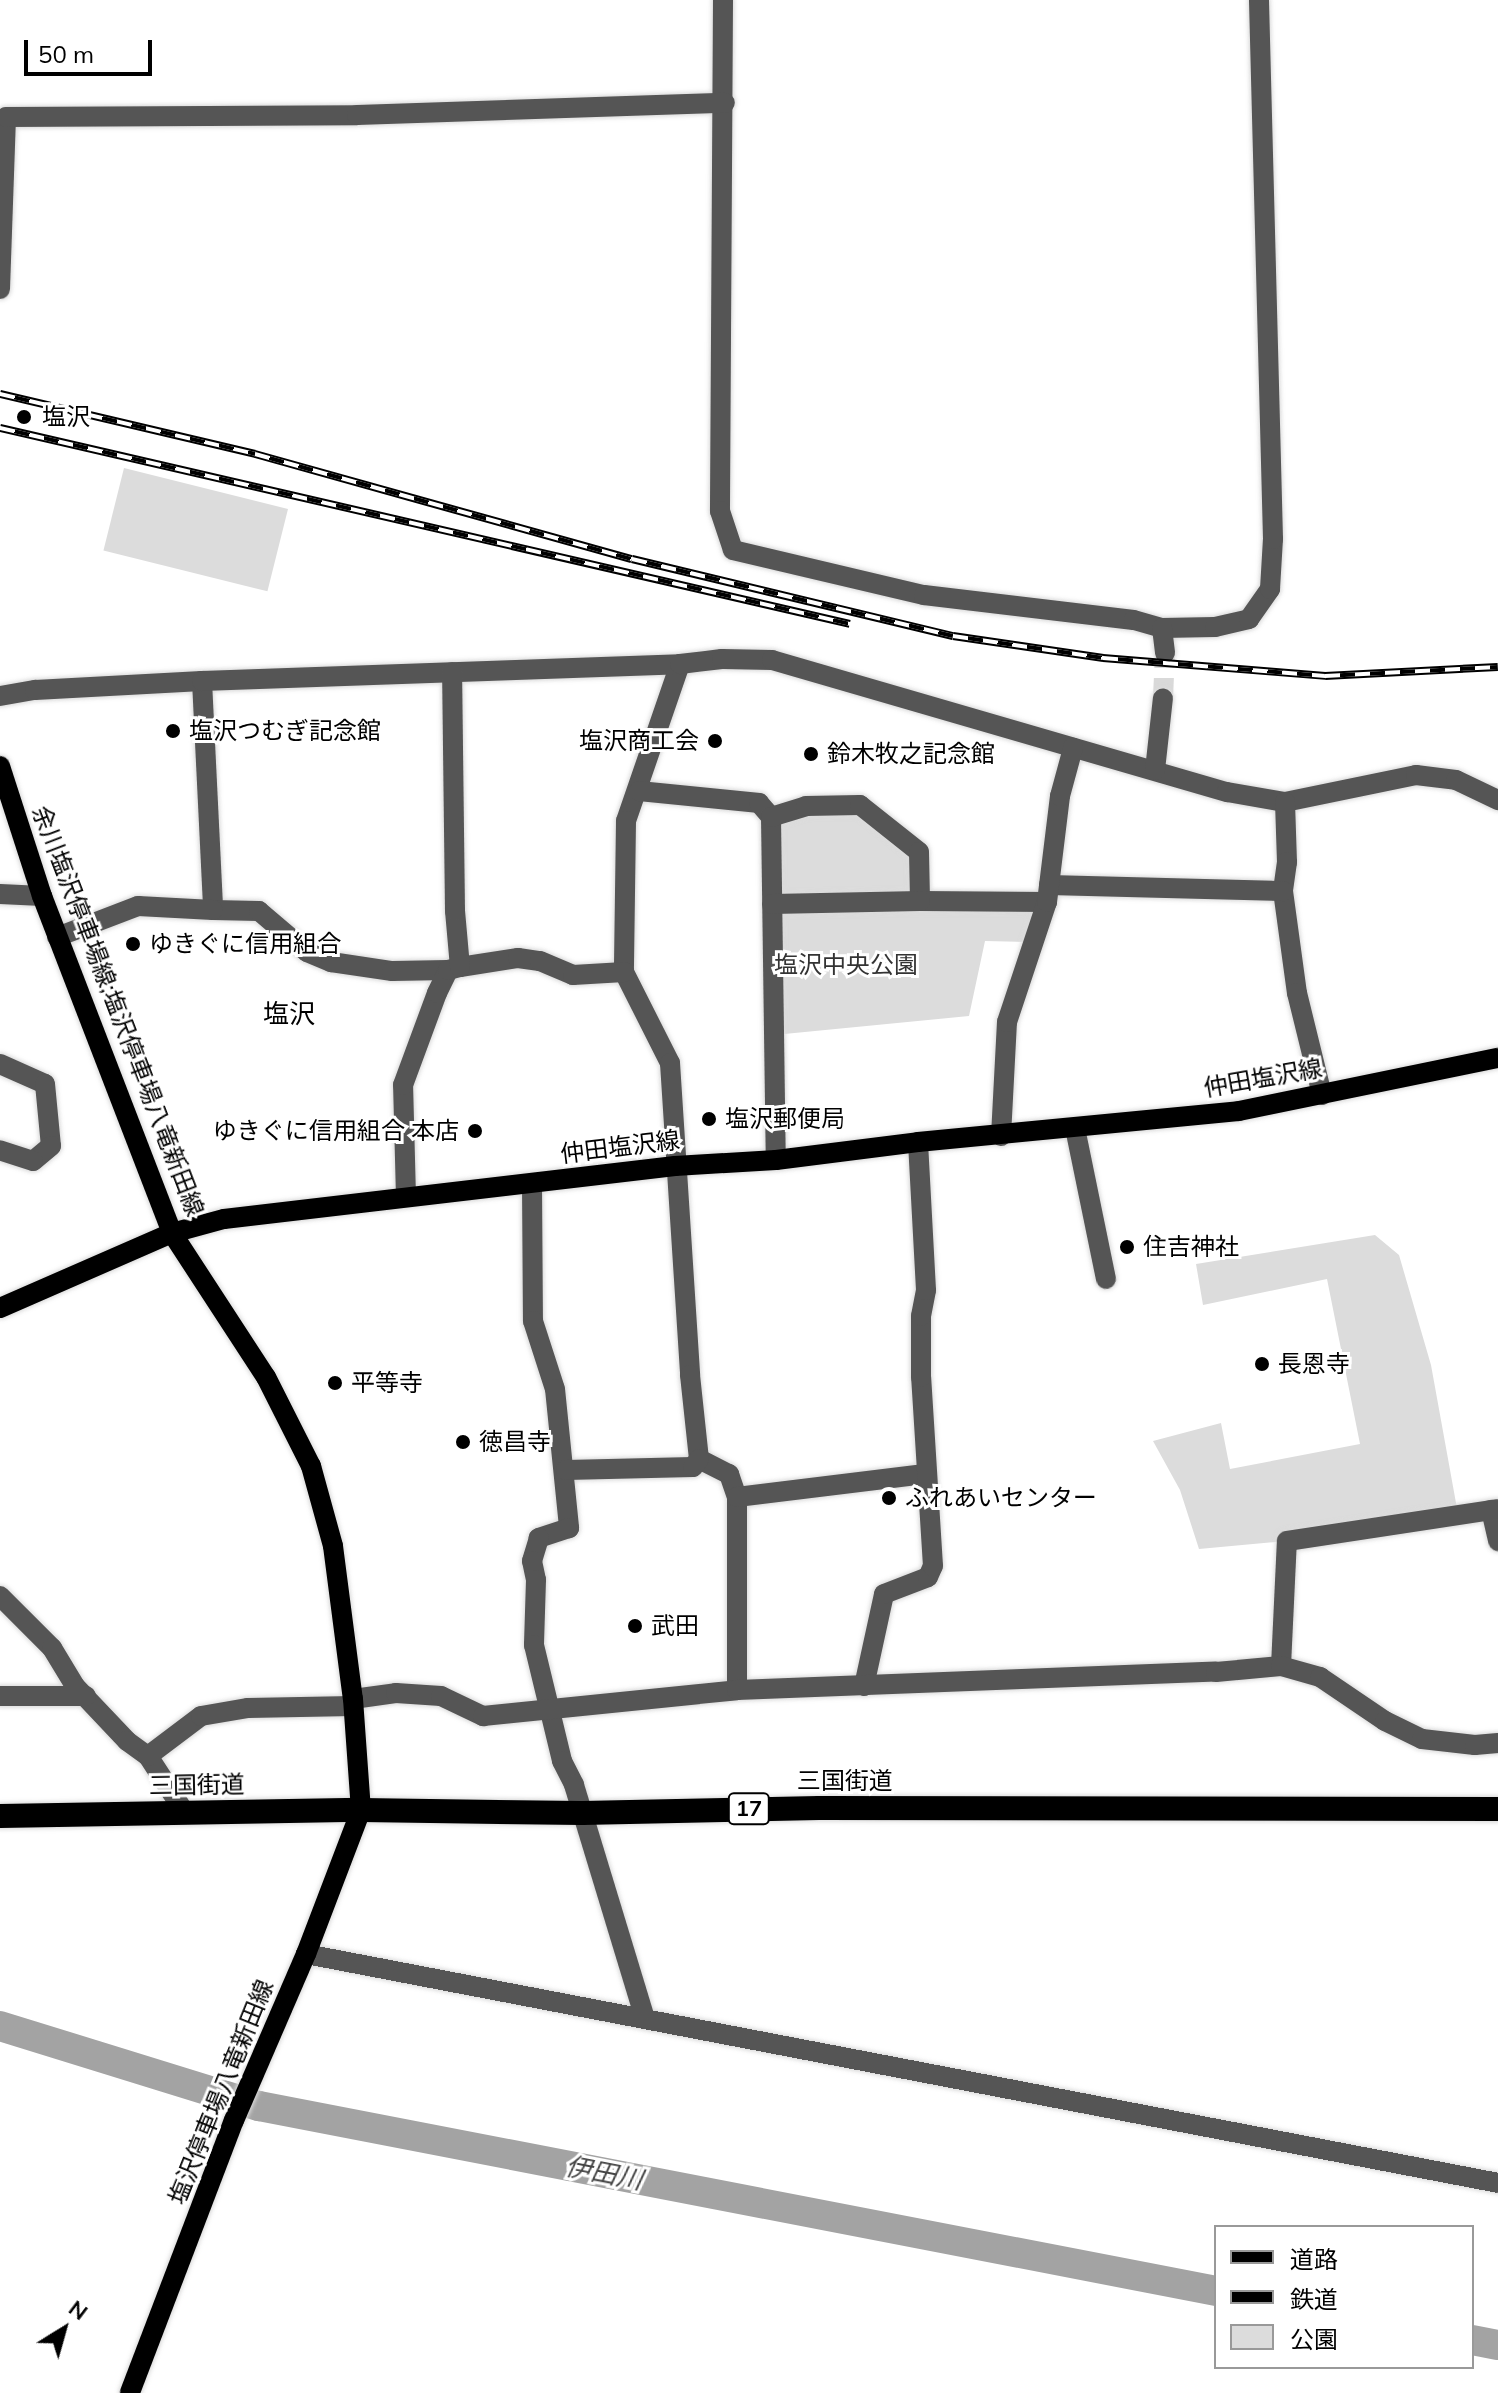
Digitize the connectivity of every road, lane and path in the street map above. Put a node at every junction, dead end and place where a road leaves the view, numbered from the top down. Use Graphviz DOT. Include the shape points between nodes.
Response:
graph roads {
  1 [pos="723,0"];
  2 [pos="1259,0"];
  3 [pos="725,103"];
  4 [pos="0,289"];
  5 [pos="1162,628"];
  6 [pos="1165,653"];
  7 [pos="680,664"];
  8 [pos="452,672"];
  9 [pos="202,681"];
  10 [pos="0,696"];
  11 [pos="1163,698"];
  12 [pos="1073,748"];
  13 [pos="0,766"];
  14 [pos="1155,770"];
  15 [pos="639,791"];
  16 [pos="1498,800"];
  17 [pos="1285,802"];
  18 [pos="771,817"];
  19 [pos="1283,891"];
  20 [pos="0,894"];
  21 [pos="1048,894"];
  22 [pos="42,896"];
  23 [pos="920,901"];
  24 [pos="772,904"];
  25 [pos="213,910"];
  26 [pos="57,937"];
  27 [pos="454,969"];
  28 [pos="624,972"];
  29 [pos="1498,1058"];
  30 [pos="0,1064"];
  31 [pos="1322,1095"];
  32 [pos="1075,1128"];
  33 [pos="1001,1136"];
  34 [pos="918,1142"];
  35 [pos="0,1150"];
  36 [pos="776,1160"];
  37 [pos="675,1166"];
  38 [pos="532,1184"];
  39 [pos="406,1197"];
  40 [pos="172,1233"];
  41 [pos="1106,1279"];
  42 [pos="0,1308"];
  43 [pos="699,1459"];
  44 [pos="566,1470"];
  45 [pos="925,1474"];
  46 [pos="737,1497"];
  47 [pos="1495,1509"];
  48 [pos="1498,1541"];
  49 [pos="0,1596"];
  50 [pos="1281,1666"];
  51 [pos="864,1686"];
  52 [pos="737,1690"];
  53 [pos="0,1696"];
  54 [pos="86,1696"];
  55 [pos="353,1702"];
  56 [pos="547,1707"];
  57 [pos="1498,1743"];
  58 [pos="148,1756"];
  59 [pos="1498,1809"];
  60 [pos="361,1810"];
  61 [pos="185,1813"];
  62 [pos="582,1813"];
  63 [pos="0,1816"];
  64 [pos="306,1954"];
  65 [pos="645,2018"];
  66 [pos="1498,2183"];
  67 [pos="133,2391"];
  1 -- 3 [label="street"];
  2 -- 5 [label="street" via="1270,589 1249,619 1215,627"];
  3 -- 4 [label="street" via="357,115 6,117"];
  3 -- 5 [label="street" via="720,511 733,550 924,595 1134,620"];
  5 -- 6 [label="street"];
  7 -- 8 [label="street"];
  7 -- 12 [label="street" via="772,660"];
  7 -- 15 [label="street"];
  8 -- 9 [label="street"];
  8 -- 27 [label="street"];
  9 -- 10 [label="street"];
  9 -- 25 [label="street"];
  11 -- 14 [label="street"];
  12 -- 14 [label="street"];
  12 -- 21 [label="street" via="1060,796"];
  13 -- 22 [label="main road, 余川塩沢停車場線;塩沢停車場八竜新田線"];
  14 -- 17 [label="street" via="1227,792"];
  15 -- 18 [label="street" via="759,803"];
  15 -- 28 [label="street" via="626,821"];
  16 -- 17 [label="street" via="1456,780 1416,775"];
  17 -- 19 [label="street"];
  18 -- 23 [label="street" via="806,806 860,805 919,852"];
  18 -- 24 [label="street"];
  19 -- 21 [label="street"];
  19 -- 31 [label="street" via="1297,993"];
  20 -- 22 [label="street"];
  21 -- 23 [label="street"];
  21 -- 33 [label="street" via="1007,1022"];
  22 -- 26 [label="main road, 余川塩沢停車場線;塩沢停車場八竜新田線"];
  23 -- 24 [label="street"];
  24 -- 36 [label="street"];
  25 -- 26 [label="street" via="138,906"];
  25 -- 27 [label="street" via="259,911 307,952 331,962 392,971"];
  26 -- 40 [label="main road, 余川塩沢停車場線;塩沢停車場八竜新田線"];
  27 -- 28 [label="street" via="518,958 573,975"];
  27 -- 39 [label="street" via="403,1085"];
  28 -- 37 [label="street" via="670,1063"];
  29 -- 31 [label="main road, 仲田塩沢線"];
  30 -- 35 [label="street" via="45,1084 51,1146 33,1161"];
  31 -- 32 [label="main road, 仲田塩沢線" via="1239,1111"];
  32 -- 33 [label="main road, 仲田塩沢線"];
  32 -- 41 [label="street"];
  33 -- 34 [label="main road, 仲田塩沢線"];
  34 -- 36 [label="main road, 仲田塩沢線"];
  34 -- 45 [label="street" via="926,1290 921,1316"];
  36 -- 37 [label="main road, 仲田塩沢線"];
  37 -- 38 [label="main road, 仲田塩沢線"];
  37 -- 43 [label="street"];
  38 -- 39 [label="main road, 仲田塩沢線"];
  38 -- 44 [label="street" via="533,1321 555,1389"];
  39 -- 40 [label="main road, 仲田塩沢線" via="224,1219"];
  40 -- 42 [label="main road, 仲田塩沢線"];
  40 -- 55 [label="main road, 余川塩沢停車場線;塩沢停車場八竜新田線" via="266,1377 311,1466 333,1546"];
  43 -- 44 [label="street" via="693,1467"];
  43 -- 46 [label="street" via="729,1474"];
  44 -- 56 [label="street" via="569,1528 539,1538 532,1561 534,1645"];
  45 -- 46 [label="street"];
  45 -- 51 [label="street" via="933,1566 928,1577 884,1594"];
  46 -- 52 [label="street"];
  47 -- 48 [label="street"];
  47 -- 50 [label="street" via="1287,1541"];
  49 -- 54 [label="street" via="52,1648"];
  50 -- 51 [label="street"];
  50 -- 57 [label="street" via="1320,1677 1422,1739"];
  51 -- 52 [label="street"];
  52 -- 56 [label="street"];
  53 -- 54 [label="street"];
  54 -- 58 [label="street"];
  55 -- 56 [label="street" via="396,1693 441,1696 483,1716"];
  55 -- 58 [label="street" via="201,1716"];
  55 -- 60 [label="main road, 余川塩沢停車場線;塩沢停車場八竜新田線"];
  56 -- 62 [label="street"];
  58 -- 61 [label="street"];
  59 -- 62 [label="highway, 三国街道 / 17"];
  60 -- 61 [label="highway, 三国街道 / 17"];
  60 -- 62 [label="highway, 三国街道 / 17"];
  60 -- 64 [label="main road, 塩沢停車場八竜新田線"];
  61 -- 63 [label="highway, 三国街道 / 17"];
  62 -- 65 [label="street"];
  64 -- 65 [label="street"];
  64 -- 67 [label="main road, 塩沢停車場八竜新田線" via="234,2120"];
  65 -- 66 [label="street"];
}
